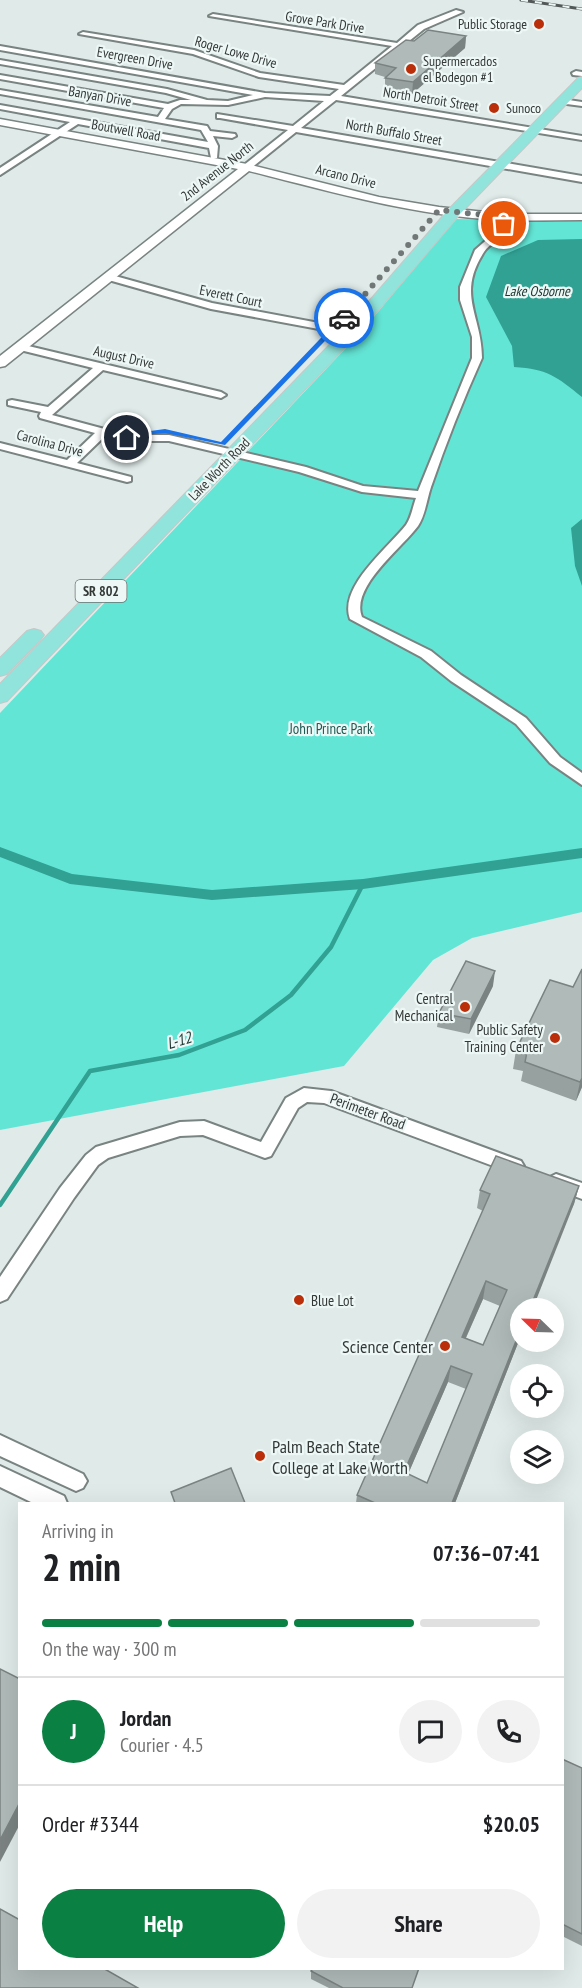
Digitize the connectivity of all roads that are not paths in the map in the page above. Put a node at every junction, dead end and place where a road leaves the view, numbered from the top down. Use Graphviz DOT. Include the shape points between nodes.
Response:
graph roads {
  1 [pos="459,12"];
  2 [pos="213,15"];
  3 [pos="83,34"];
  4 [pos="398,45"];
  5 [pos="0,48"];
  6 [pos="0,62"];
  7 [pos="581,74"];
  8 [pos="0,77"];
  9 [pos="132,85"];
  10 [pos="346,88"];
  11 [pos="0,92"];
  12 [pos="265,95"];
  13 [pos="113,97"];
  14 [pos="333,98"];
  15 [pos="204,101"];
  16 [pos="562,101"];
  17 [pos="237,102"];
  18 [pos="221,104"];
  19 [pos="582,104"];
  20 [pos="258,106"];
  21 [pos="0,107"];
  22 [pos="169,107"];
  23 [pos="95,109"];
  24 [pos="220,116"];
  25 [pos="159,121"];
  26 [pos="0,122"];
  27 [pos="76,122"];
  28 [pos="195,127"];
  29 [pos="295,129"];
  30 [pos="529,129"];
  31 [pos="59,133"];
  32 [pos="208,133"];
  33 [pos="232,136"];
  34 [pos="582,138"];
  35 [pos="214,146"];
  36 [pos="214,156"];
  37 [pos="495,163"];
  38 [pos="247,167"];
  39 [pos="0,172"];
  40 [pos="582,178"];
  41 [pos="447,211"];
  42 [pos="503,217"];
  43 [pos="582,217"];
  44 [pos="108,277"];
  45 [pos="342,330"];
  46 [pos="20,347"];
  47 [pos="0,363"];
  48 [pos="101,366"];
  49 [pos="221,395"];
  50 [pos="12,403"];
  51 [pos="50,411"];
  52 [pos="103,431"];
  53 [pos="0,446"];
  54 [pos="228,449"];
  55 [pos="69,464"];
  56 [pos="127,478"];
  57 [pos="422,495"];
  58 [pos="0,670"];
  59 [pos="0,696"];
  60 [pos="582,780"];
  61 [pos="582,1191"];
  62 [pos="0,1293"];
  63 [pos="0,1445"];
  64 [pos="0,1476"];
  65 [pos="76,1481"];
  66 [pos="55,1502"];
  1 -- 4 [label="street, 2nd Avenue North" via="425,25"];
  2 -- 4 [label="street, Grove Park Drive"];
  3 -- 10 [label="street, Roger Lowe Drive" via="194,52 259,75"];
  4 -- 10 [label="street, 2nd Avenue North"];
  5 -- 12 [label="street, Evergreen Drive"];
  6 -- 9 [label="street"];
  7 -- 16 [label="main road, Lake Worth Road / SR 802"];
  7 -- 30 [label="main road, Lake Worth Road / SR 802"];
  8 -- 13 [label="street"];
  9 -- 13 [label="street"];
  9 -- 15 [label="street"];
  10 -- 14 [label="street, 2nd Avenue North"];
  11 -- 23 [label="street, Banyan Drive"];
  12 -- 14 [label="street, North Detroit Street"];
  12 -- 17 [label="street"];
  13 -- 22 [label="street"];
  13 -- 23 [label="street"];
  14 -- 29 [label="street, 2nd Avenue North"];
  14 -- 30 [label="street, North Detroit Street"];
  15 -- 18 [label="street"];
  15 -- 22 [label="street" via="180,102"];
  16 -- 19 [label="street"];
  16 -- 30 [label="main road, Lake Worth Road / SR 802"];
  17 -- 18 [label="street"];
  17 -- 20 [label="street"];
  18 -- 24 [label="street"];
  21 -- 27 [label="street"];
  22 -- 25 [label="street"];
  23 -- 25 [label="street, Banyan Drive"];
  23 -- 27 [label="street"];
  24 -- 28 [label="street"];
  24 -- 29 [label="street, North Buffalo Street"];
  25 -- 28 [label="street, Banyan Drive"];
  26 -- 31 [label="street, Boutwell Road"];
  27 -- 31 [label="street"];
  27 -- 35 [label="street"];
  28 -- 32 [label="street, Banyan Drive"];
  29 -- 37 [label="street, North Buffalo Street"];
  29 -- 38 [label="street, 2nd Avenue North"];
  30 -- 34 [label="street, North Detroit Street"];
  30 -- 37 [label="main road, Lake Worth Road / SR 802"];
  31 -- 38 [label="street, Boutwell Road"];
  31 -- 39 [label="street"];
  32 -- 33 [label="street"];
  32 -- 35 [label="street"];
  35 -- 36 [label="street"];
  37 -- 40 [label="street, North Buffalo Street"];
  37 -- 41 [label="main road, Lake Worth Road / SR 802"];
  38 -- 41 [label="street, Arcano Drive" via="379,200"];
  38 -- 44 [label="street, 2nd Avenue North"];
  41 -- 42 [label="street, Arcano Drive"];
  41 -- 45 [label="main road, Lake Worth Road / SR 802"];
  42 -- 43 [label="street, Arcano Drive"];
  42 -- 57 [label="street" via="504,230 480,250 465,286 465,300 477,337 477,358"];
  44 -- 45 [label="street, Everett Court" via="211,306"];
  44 -- 46 [label="street, 2nd Avenue North"];
  45 -- 54 [label="main road, Lake Worth Road / SR 802"];
  46 -- 47 [label="street, 2nd Avenue North"];
  46 -- 48 [label="street, August Drive"];
  48 -- 49 [label="street, August Drive"];
  48 -- 51 [label="street"];
  50 -- 51 [label="street"];
  51 -- 52 [label="street" via="44,416"];
  52 -- 54 [label="street"];
  52 -- 55 [label="street"];
  53 -- 55 [label="street, Carolina Drive"];
  54 -- 57 [label="street" via="362,489"];
  54 -- 58 [label="main road, Lake Worth Road / SR 802"];
  54 -- 59 [label="main road, Lake Worth Road / SR 802"];
  55 -- 56 [label="street, Carolina Drive"];
  57 -- 60 [label="street" via="413,524 357,592 353,611 356,619 426,654 521,721 555,760"];
  61 -- 62 [label="street, Perimeter Road" via="325,1096 304,1095 292,1103 265,1151 204,1128 188,1128 102,1152 67,1193"];
  63 -- 65 [label="street"];
  64 -- 66 [label="street"];
}
